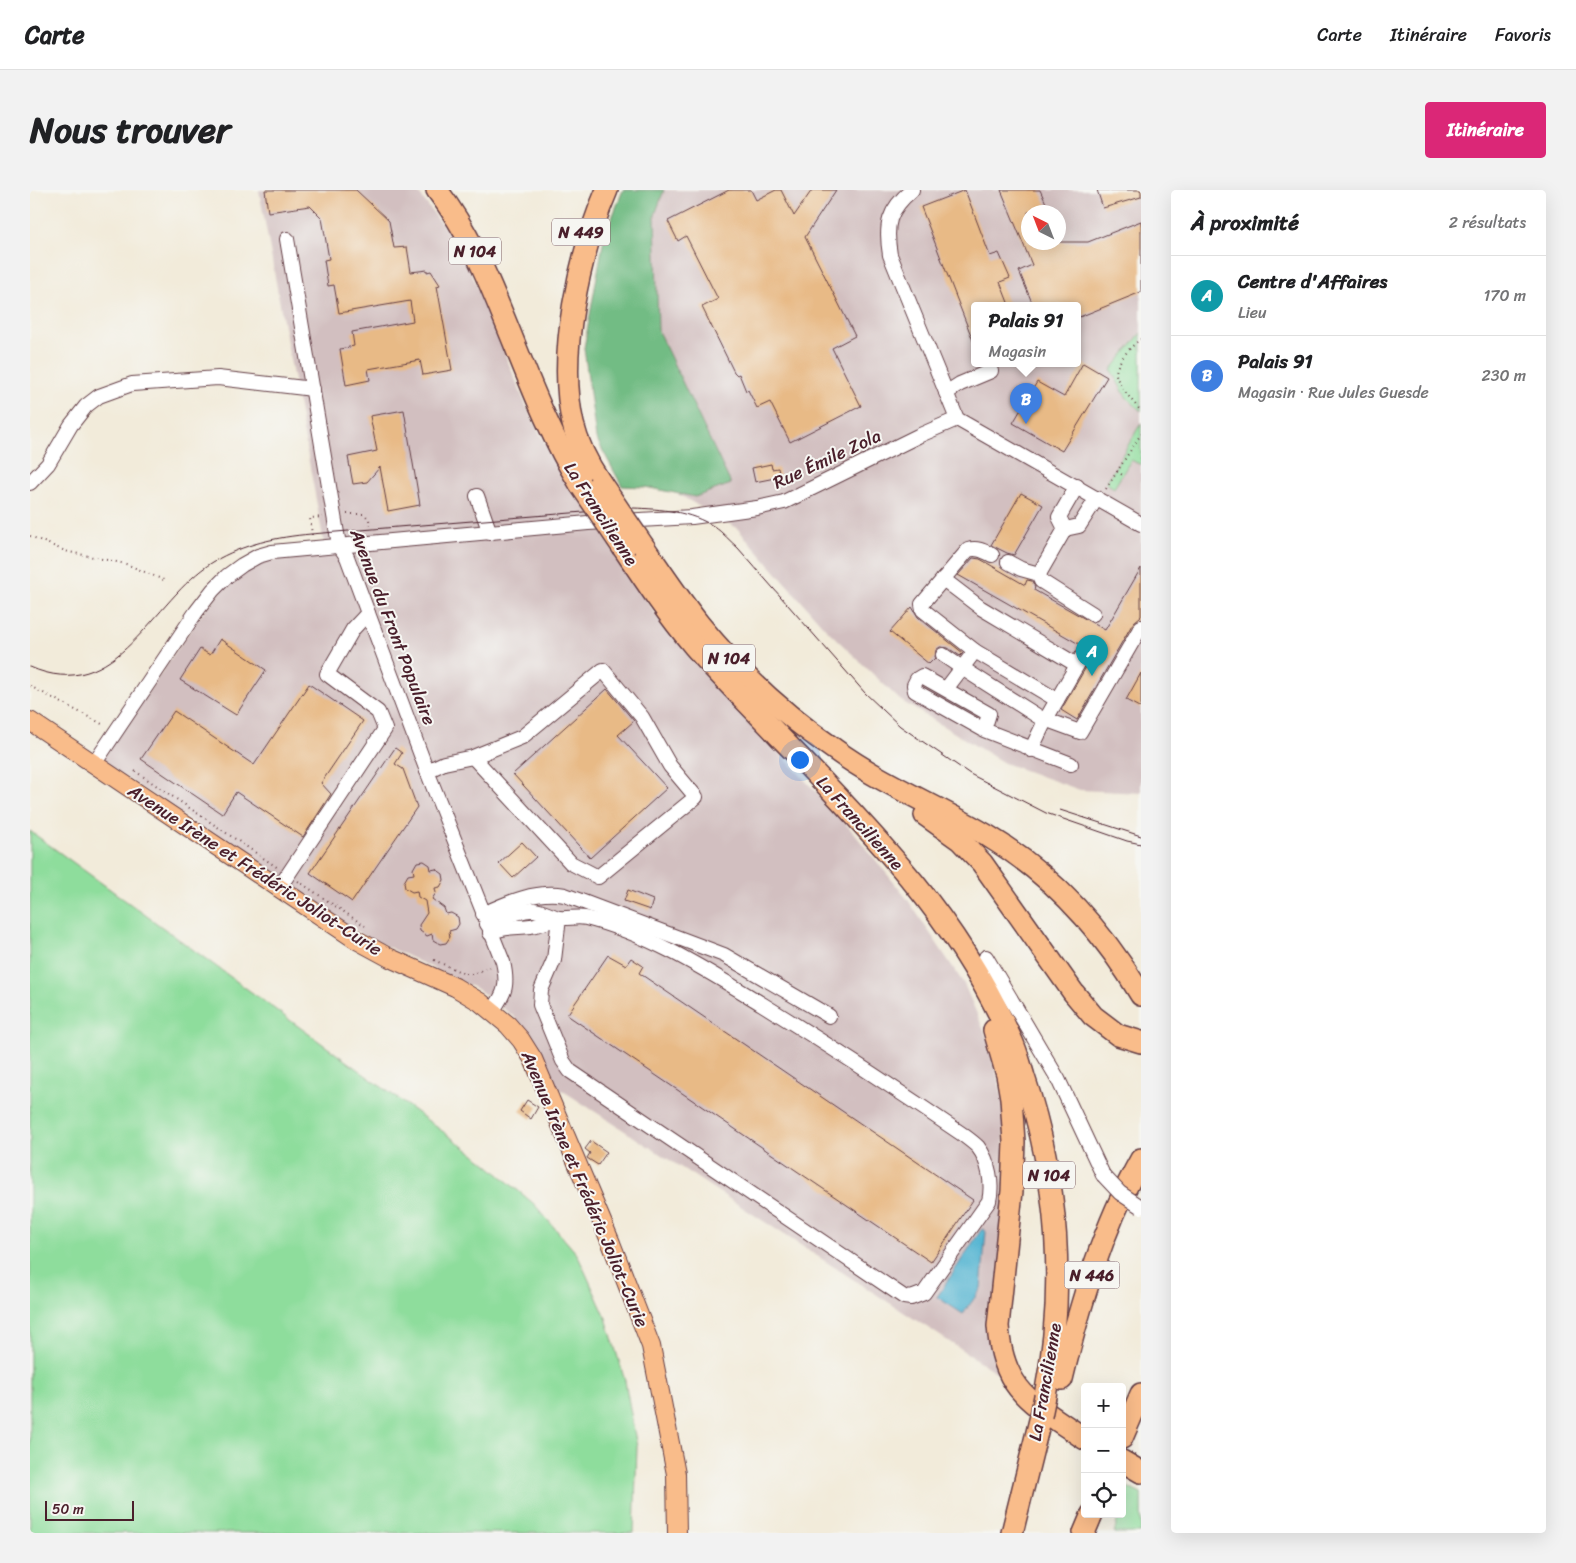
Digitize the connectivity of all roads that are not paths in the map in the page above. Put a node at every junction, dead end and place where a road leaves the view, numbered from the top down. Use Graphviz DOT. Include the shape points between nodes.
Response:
graph roads {
  1 [pos="437,190"];
  2 [pos="594,190"];
  3 [pos="607,190"];
  4 [pos="912,190"];
  5 [pos="287,239"];
  6 [pos="579,274"];
  7 [pos="991,371"];
  8 [pos="313,389"];
  9 [pos="946,393"];
  10 [pos="957,419"];
  11 [pos="30,483"];
  12 [pos="590,483"];
  13 [pos="1077,486"];
  14 [pos="477,496"];
  15 [pos="1098,499"];
  16 [pos="1141,524"];
  17 [pos="1065,529"];
  18 [pos="490,533"];
  19 [pos="339,545"];
  20 [pos="634,548"];
  21 [pos="992,555"];
  22 [pos="1008,562"];
  23 [pos="1039,574"];
  24 [pos="943,579"];
  25 [pos="368,613"];
  26 [pos="1093,614"];
  27 [pos="1141,626"];
  28 [pos="1088,646"];
  29 [pos="975,651"];
  30 [pos="943,655"];
  31 [pos="1077,665"];
  32 [pos="962,668"];
  33 [pos="946,689"];
  34 [pos="1057,700"];
  35 [pos="1046,719"];
  36 [pos="30,721"];
  37 [pos="984,730"];
  38 [pos="1032,750"];
  39 [pos="473,757"];
  40 [pos="94,764"];
  41 [pos="1071,764"];
  42 [pos="428,771"];
  43 [pos="883,780"];
  44 [pos="283,881"];
  45 [pos="559,918"];
  46 [pos="487,924"];
  47 [pos="980,962"];
  48 [pos="1141,995"];
  49 [pos="492,1011"];
  50 [pos="829,1016"];
  51 [pos="1141,1042"];
  52 [pos="1141,1159"];
  53 [pos="1141,1208"];
  54 [pos="1141,1394"];
  55 [pos="1046,1404"];
  56 [pos="1126,1429"];
  57 [pos="1081,1436"];
  58 [pos="1126,1463"];
  59 [pos="1141,1472"];
  60 [pos="677,1533"];
  61 [pos="1012,1533"];
  1 -- 12 [label="highway, La Francilienne / N 104" via="463,226 484,268 553,435"];
  2 -- 6 [label="highway, N 449" via="575,255"];
  3 -- 6 [label="highway, La Francilienne / N 104"];
  4 -- 9 [label="street" via="890,216 887,236 890,255"];
  5 -- 8 [label="street, Avenue du Front Populaire"];
  6 -- 12 [label="highway, La Francilienne / N 104" via="570,336 568,392 573,424"];
  7 -- 9 [label="street"];
  8 -- 11 [label="street" via="218,378 132,384 99,396 86,406 48,464"];
  8 -- 19 [label="street, Avenue du Front Populaire"];
  9 -- 10 [label="street"];
  10 -- 13 [label="street"];
  10 -- 18 [label="street, Rue Émile Zola" via="784,502 698,516"];
  12 -- 20 [label="highway, La Francilienne / N 104, bridge"];
  13 -- 15 [label="street"];
  13 -- 17 [label="street" via="1059,517"];
  14 -- 18 [label="street"];
  15 -- 16 [label="street"];
  15 -- 17 [label="street" via="1079,526"];
  17 -- 23 [label="street"];
  18 -- 19 [label="street, Rue Émile Zola"];
  19 -- 25 [label="street, Avenue du Front Populaire" via="347,557"];
  19 -- 40 [label="street, Rue Émile Zola" via="272,552 258,556 227,576 196,612"];
  20 -- 43 [label="highway, La Francilienne / N 104" via="698,623 775,704 835,750"];
  20 -- 47 [label="highway, La Francilienne / N 104" via="656,597 694,646 888,853"];
  21 -- 24 [label="street" via="980,549 968,550"];
  22 -- 23 [label="street"];
  23 -- 26 [label="street" via="1041,581"];
  24 -- 29 [label="street" via="922,604 924,610"];
  24 -- 31 [label="street" via="981,608"];
  25 -- 42 [label="street, Avenue du Front Populaire"];
  25 -- 44 [label="street" via="353,629 327,674 378,712 385,728"];
  27 -- 35 [label="street" via="1080,732"];
  28 -- 31 [label="street"];
  29 -- 32 [label="street"];
  29 -- 34 [label="street"];
  30 -- 32 [label="street"];
  31 -- 34 [label="street"];
  32 -- 33 [label="street"];
  32 -- 35 [label="street" via="1026,710"];
  33 -- 37 [label="street" via="989,714"];
  33 -- 37 [label="street" via="922,676 914,685 915,691"];
  34 -- 35 [label="street"];
  35 -- 38 [label="street"];
  36 -- 40 [label="main road, Avenue Irène et Frédéric Joliot-Curie"];
  37 -- 38 [label="street"];
  38 -- 41 [label="street"];
  39 -- 39 [label="street" via="571,863 598,877 696,797 670,766 642,717 603,670 522,737"];
  39 -- 42 [label="street" via="444,763"];
  40 -- 44 [label="main road, Avenue Irène et Frédéric Joliot-Curie"];
  42 -- 46 [label="street, Avenue du Front Populaire"];
  43 -- 48 [label="highway, La Francilienne / N 104" via="976,829 1021,857 1090,922 1110,946"];
  43 -- 51 [label="highway" via="895,796 960,840 982,864 1093,1016 1118,1035"];
  44 -- 49 [label="main road, Avenue Irène et Frédéric Joliot-Curie" via="376,952 455,987"];
  45 -- 45 [label="street" via="554,960 542,990 540,1005 570,1071 904,1298 924,1293 988,1201 990,1179 977,1146 840,1052 698,964 609,925 583,918"];
  45 -- 46 [label="street" via="530,926 502,928"];
  45 -- 46 [label="street" via="532,910"];
  46 -- 49 [label="street, Avenue du Front Populaire" via="506,977 506,988"];
  46 -- 50 [label="street" via="537,894 553,892 565,895 724,955"];
  47 -- 53 [label="street, bridge" via="1058,1079 1103,1175"];
  47 -- 55 [label="highway, La Francilienne / N 104" via="1035,1108 1047,1164 1055,1221 1058,1287"];
  47 -- 57 [label="highway" via="975,988 988,1014 1007,1075 1014,1123 1012,1191 998,1326 1000,1346 1004,1364 1020,1391"];
  49 -- 60 [label="main road, Avenue Irène et Frédéric Joliot-Curie" via="521,1040 537,1067 651,1346 676,1474"];
  52 -- 55 [label="highway, N 446" via="1100,1250 1075,1326 1058,1396"];
  54 -- 56 [label="highway"];
  55 -- 61 [label="highway, La Francilienne / N 104"];
  58 -- 59 [label="highway"];
}
